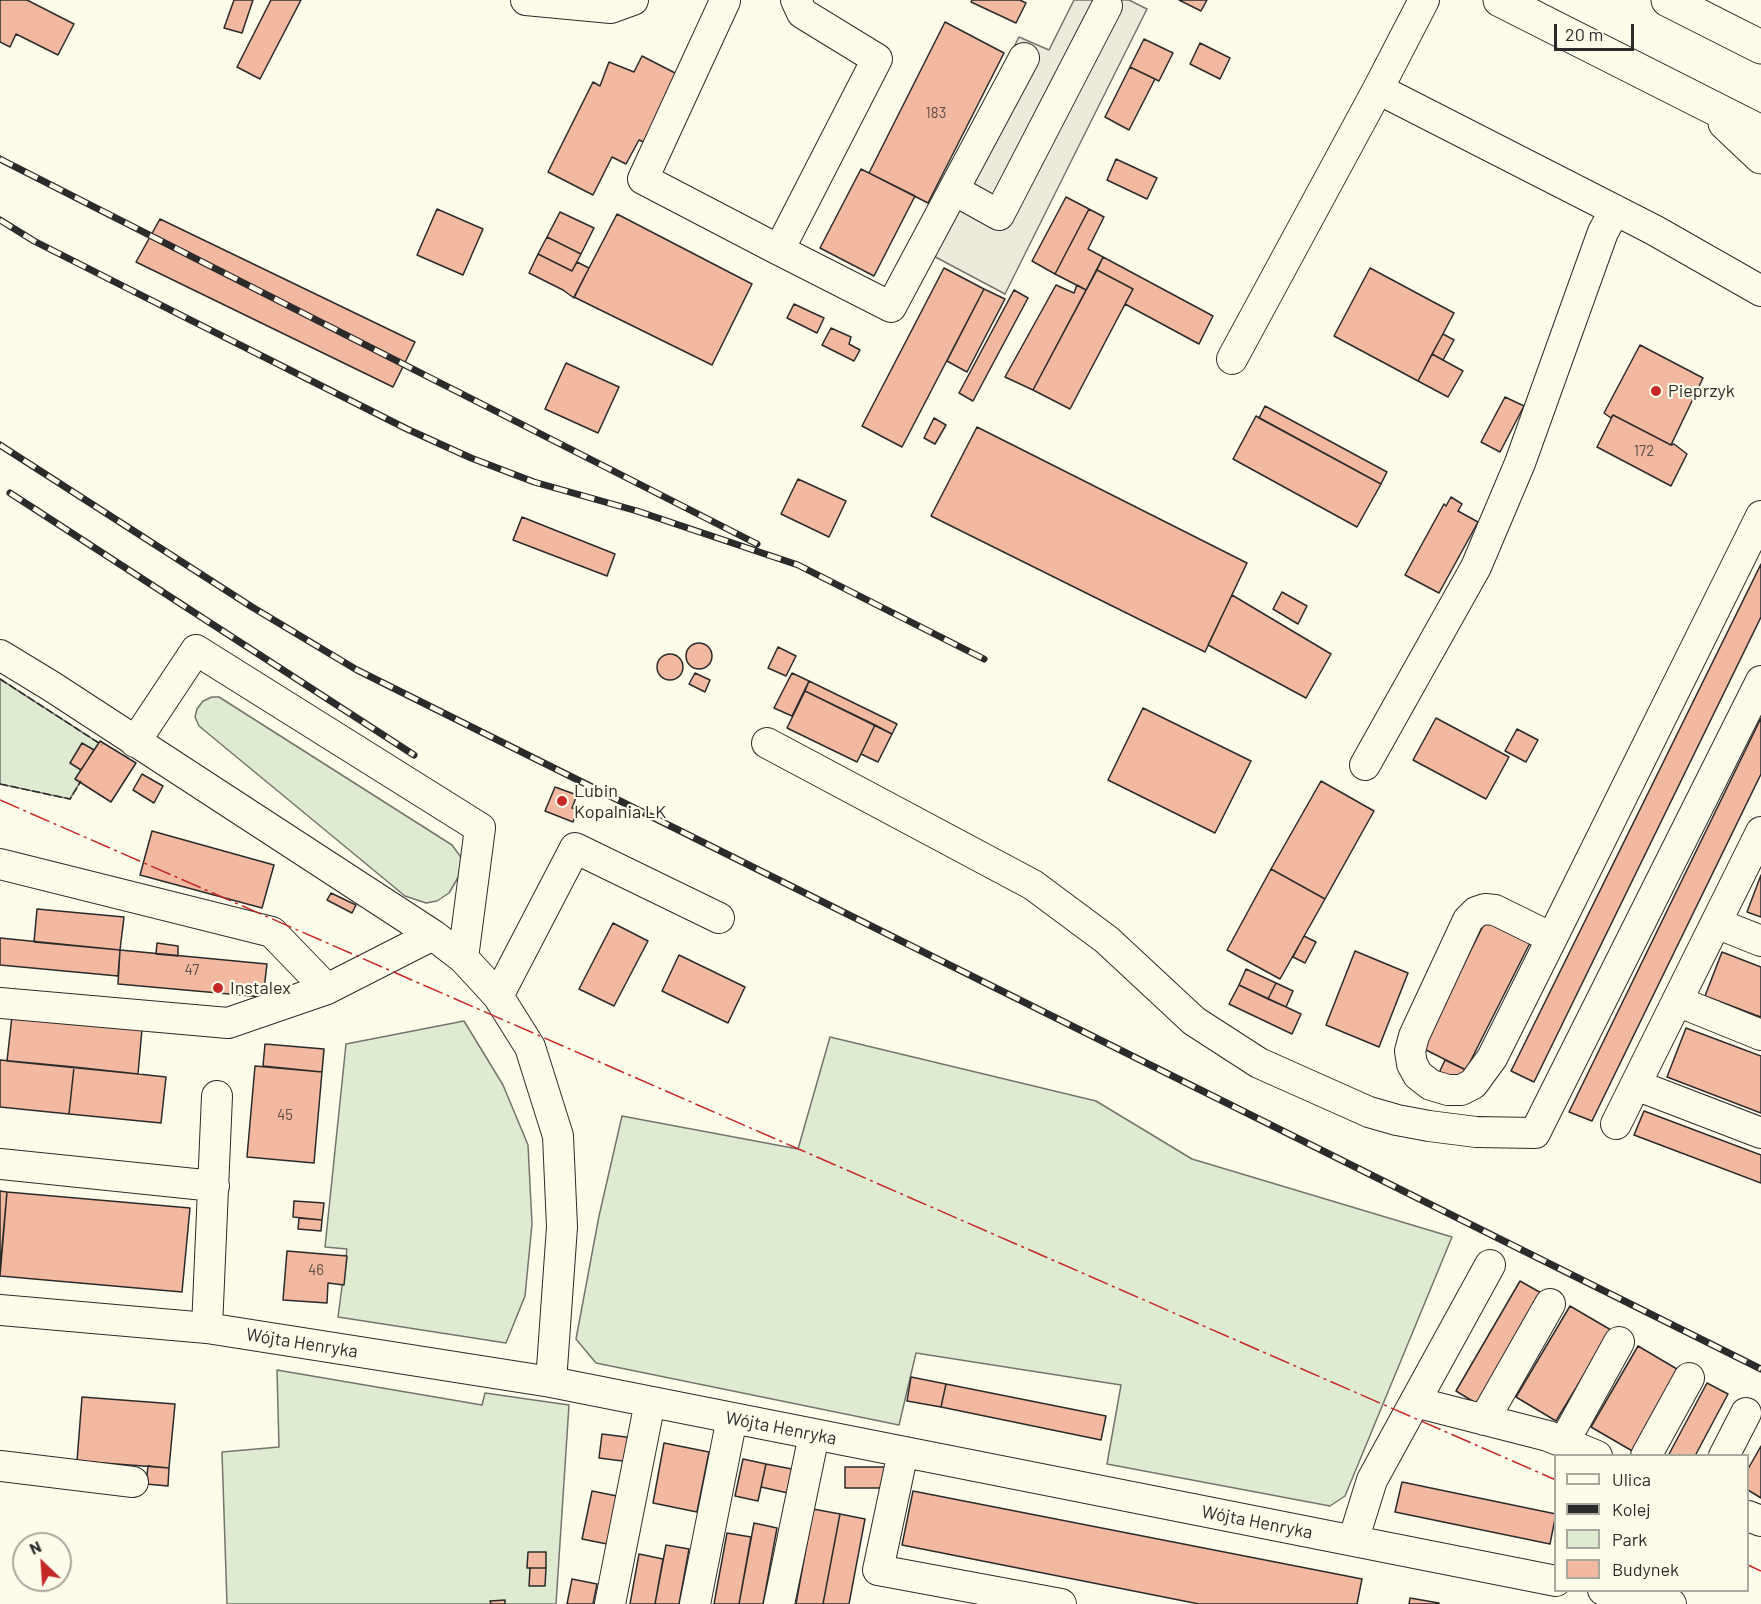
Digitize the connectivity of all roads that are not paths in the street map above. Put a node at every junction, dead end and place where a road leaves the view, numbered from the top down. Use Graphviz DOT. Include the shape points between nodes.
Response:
graph roads {
  1 [pos="526,0"];
  2 [pos="633,0"];
  3 [pos="724,0"];
  4 [pos="796,0"];
  5 [pos="1424,0"];
  6 [pos="1500,0"];
  7 [pos="1668,0"];
  8 [pos="1107,6"];
  9 [pos="1761,47"];
  10 [pos="1024,58"];
  11 [pos="1378,89"];
  12 [pos="1704,104"];
  13 [pos="1761,132"];
  14 [pos="1761,158"];
  15 [pos="954,190"];
  16 [pos="1615,210"];
  17 [pos="779,250"];
  18 [pos="1761,291"];
  19 [pos="1232,359"];
  20 [pos="1761,516"];
  21 [pos="0,656"];
  22 [pos="1761,681"];
  23 [pos="135,742"];
  24 [pos="767,742"];
  25 [pos="1365,765"];
  26 [pos="1760,839"];
  27 [pos="0,864"];
  28 [pos="719,918"];
  29 [pos="1716,923"];
  30 [pos="433,935"];
  31 [pos="1552,938"];
  32 [pos="1761,941"];
  33 [pos="462,958"];
  34 [pos="327,988"];
  35 [pos="498,996"];
  36 [pos="1677,1001"];
  37 [pos="0,1003"];
  38 [pos="1761,1035"];
  39 [pos="1636,1085"];
  40 [pos="217,1096"];
  41 [pos="1616,1124"];
  42 [pos="1761,1133"];
  43 [pos="0,1164"];
  44 [pos="214,1186"];
  45 [pos="1490,1265"];
  46 [pos="1550,1304"];
  47 [pos="0,1310"];
  48 [pos="207,1328"];
  49 [pos="1619,1342"];
  50 [pos="1689,1378"];
  51 [pos="551,1382"];
  52 [pos="650,1402"];
  53 [pos="1415,1402"];
  54 [pos="1746,1413"];
  55 [pos="732,1418"];
  56 [pos="1484,1420"];
  57 [pos="814,1434"];
  58 [pos="1564,1442"];
  59 [pos="903,1452"];
  60 [pos="1594,1454"];
  61 [pos="1647,1454"];
  62 [pos="1725,1454"];
  63 [pos="0,1466"];
  64 [pos="134,1482"];
  65 [pos="1353,1541"];
  66 [pos="1554,1581"];
  67 [pos="1613,1592"];
  68 [pos="610,1604"];
  69 [pos="695,1604"];
  70 [pos="779,1604"];
  71 [pos="1061,1604"];
  72 [pos="1671,1604"];
  1 -- 2 [label="street" via="611,8"];
  3 -- 17 [label="street" via="644,179"];
  4 -- 17 [label="street" via="802,13 877,59"];
  5 -- 11 [label="street"];
  6 -- 12 [label="main road"];
  7 -- 9 [label="main road"];
  8 -- 15 [label="street" via="999,214"];
  10 -- 15 [label="street"];
  11 -- 16 [label="street"];
  11 -- 19 [label="street"];
  12 -- 13 [label="main road"];
  12 -- 14 [label="main road"];
  15 -- 17 [label="street" via="891,308"];
  16 -- 18 [label="street"];
  16 -- 25 [label="street" via="1603,232 1520,463 1476,567"];
  20 -- 31 [label="street"];
  21 -- 23 [label="street"];
  22 -- 24 [label="street" via="1535,1133 1476,1132 1397,1120 1369,1112 1259,1063 1194,1021 1107,940 1033,885"];
  23 -- 30 [label="street"];
  23 -- 33 [label="street" via="196,650 480,828"];
  26 -- 29 [label="street"];
  27 -- 34 [label="street" via="272,932"];
  28 -- 35 [label="street" via="575,848"];
  29 -- 32 [label="street"];
  29 -- 36 [label="street"];
  30 -- 33 [label="street"];
  30 -- 34 [label="street"];
  31 -- 31 [label="street" via="1492,1058 1473,1084 1461,1090 1448,1090 1431,1085 1418,1075 1410,1052 1414,1036 1468,920 1476,912 1495,910"];
  33 -- 35 [label="street"];
  34 -- 37 [label="street" via="228,1023"];
  35 -- 51 [label="street" via="530,1047 558,1136 562,1227"];
  36 -- 38 [label="street"];
  36 -- 39 [label="street"];
  39 -- 41 [label="street"];
  39 -- 42 [label="street"];
  40 -- 44 [label="street"];
  43 -- 44 [label="street"];
  44 -- 48 [label="street"];
  45 -- 53 [label="street"];
  46 -- 56 [label="street"];
  47 -- 48 [label="street, Wójta Henryka"];
  48 -- 51 [label="street, Wójta Henryka"];
  49 -- 58 [label="street"];
  50 -- 61 [label="street"];
  51 -- 52 [label="street, Wójta Henryka"];
  52 -- 55 [label="street, Wójta Henryka"];
  52 -- 68 [label="street"];
  53 -- 56 [label="street"];
  53 -- 65 [label="street" via="1372,1480"];
  54 -- 62 [label="street"];
  55 -- 57 [label="street, Wójta Henryka"];
  55 -- 69 [label="street"];
  56 -- 58 [label="street"];
  57 -- 59 [label="street, Wójta Henryka"];
  57 -- 70 [label="street"];
  58 -- 60 [label="street"];
  59 -- 65 [label="street, Wójta Henryka"];
  59 -- 71 [label="street" via="878,1570"];
  63 -- 64 [label="street"];
  65 -- 66 [label="street, Wójta Henryka"];
  67 -- 72 [label="street"];
}
